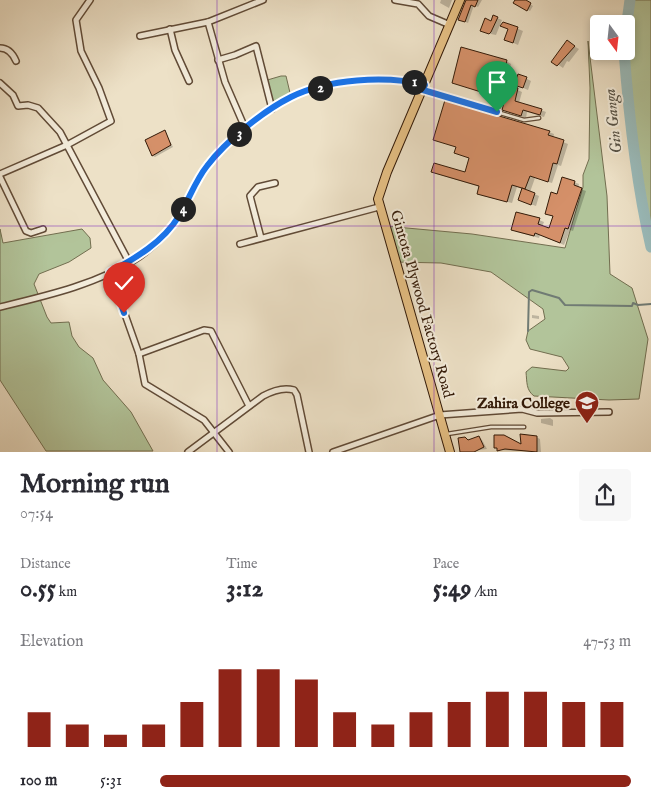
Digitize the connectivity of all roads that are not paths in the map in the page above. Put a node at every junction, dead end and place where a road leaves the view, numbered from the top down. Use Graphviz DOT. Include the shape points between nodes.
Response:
graph roads {
  1 [pos="90,0"];
  2 [pos="263,0"];
  3 [pos="395,0"];
  4 [pos="460,0"];
  5 [pos="208,22"];
  6 [pos="450,25"];
  7 [pos="170,29"];
  8 [pos="140,36"];
  9 [pos="0,48"];
  10 [pos="218,60"];
  11 [pos="16,61"];
  12 [pos="509,73"];
  13 [pos="189,81"];
  14 [pos="0,83"];
  15 [pos="424,88"];
  16 [pos="272,109"];
  17 [pos="497,112"];
  18 [pos="539,118"];
  19 [pos="245,128"];
  20 [pos="67,145"];
  21 [pos="0,175"];
  22 [pos="275,182"];
  23 [pos="379,207"];
  24 [pos="43,229"];
  25 [pos="261,238"];
  26 [pos="240,244"];
  27 [pos="129,262"];
  28 [pos="110,272"];
  29 [pos="0,307"];
  30 [pos="139,354"];
  31 [pos="249,406"];
  32 [pos="609,412"];
  33 [pos="440,415"];
  34 [pos="524,427"];
  35 [pos="213,431"];
  36 [pos="445,434"];
  37 [pos="188,452"];
  38 [pos="229,452"];
  39 [pos="309,452"];
  40 [pos="333,452"];
  41 [pos="450,452"];
  1 -- 20 [label="street" via="76,20 81,51 111,121"];
  2 -- 5 [label="street"];
  3 -- 6 [label="street" via="418,4 429,16"];
  4 -- 6 [label="main road, Gintota Plywood Factory Road"];
  5 -- 7 [label="street"];
  5 -- 10 [label="street"];
  6 -- 15 [label="main road, Gintota Plywood Factory Road"];
  7 -- 8 [label="street"];
  7 -- 13 [label="street" via="175,50"];
  9 -- 11 [label="street" via="13,54"];
  10 -- 16 [label="street" via="256,46"];
  10 -- 19 [label="street"];
  12 -- 17 [label="lane"];
  14 -- 20 [label="street" via="13,95 18,106 38,108 60,132"];
  15 -- 16 [label="street" via="408,81 357,81 306,91"];
  15 -- 17 [label="lane"];
  15 -- 23 [label="main road, Gintota Plywood Factory Road" via="387,172 378,199"];
  16 -- 19 [label="street"];
  17 -- 18 [label="lane" via="524,120"];
  19 -- 27 [label="street" via="206,167 167,233"];
  20 -- 21 [label="street"];
  20 -- 27 [label="street"];
  21 -- 24 [label="street" via="26,231 32,233"];
  22 -- 25 [label="street" via="251,192"];
  23 -- 25 [label="street"];
  23 -- 33 [label="main road, Gintota Plywood Factory Road"];
  25 -- 26 [label="street"];
  27 -- 28 [label="street"];
  28 -- 29 [label="street"];
  28 -- 30 [label="street"];
  30 -- 31 [label="street" via="204,330 211,331"];
  30 -- 35 [label="street" via="145,384 204,420"];
  31 -- 35 [label="street"];
  31 -- 39 [label="street" via="271,391 294,390"];
  32 -- 33 [label="street" via="537,413 522,410"];
  33 -- 36 [label="main road, Gintota Plywood Factory Road"];
  33 -- 40 [label="street"];
  34 -- 36 [label="lane"];
  35 -- 37 [label="street"];
  35 -- 38 [label="street"];
  36 -- 41 [label="main road, Gintota Plywood Factory Road"];
}
